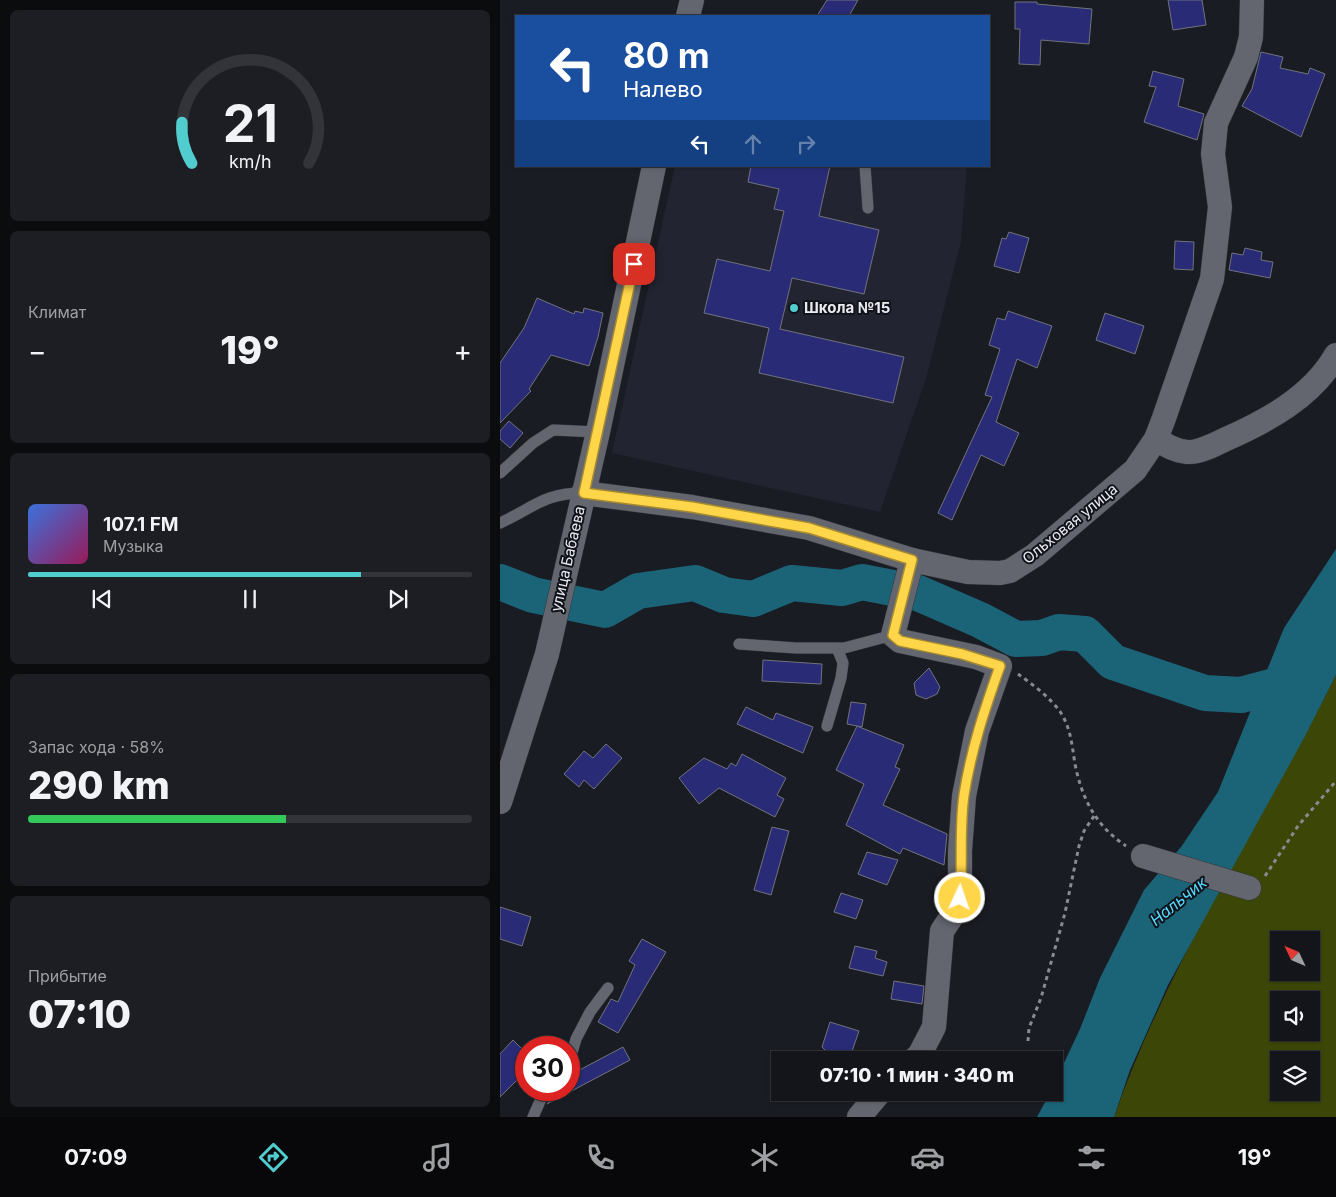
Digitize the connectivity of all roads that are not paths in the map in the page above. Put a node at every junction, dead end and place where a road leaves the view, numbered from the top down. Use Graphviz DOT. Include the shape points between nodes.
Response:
graph roads {
  1 [pos="692,0"];
  2 [pos="1252,0"];
  3 [pos="688,15"];
  4 [pos="654,167"];
  5 [pos="865,167"];
  6 [pos="868,208"];
  7 [pos="1336,355"];
  8 [pos="598,432"];
  9 [pos="1156,439"];
  10 [pos="500,473"];
  11 [pos="584,493"];
  12 [pos="500,523"];
  13 [pos="910,567"];
  14 [pos="895,629"];
  15 [pos="739,644"];
  16 [pos="837,648"];
  17 [pos="827,726"];
  18 [pos="500,802"];
  19 [pos="1144,857"];
  20 [pos="1245,888"];
  21 [pos="608,988"];
  22 [pos="578,1036"];
  23 [pos="922,1051"];
  24 [pos="540,1101"];
  25 [pos="872,1101"];
  26 [pos="533,1117"];
  27 [pos="859,1117"];
  1 -- 3 [label="street"];
  2 -- 9 [label="street, Ольховая улица" via="1251,37 1246,56 1216,122 1213,154 1220,207 1212,279"];
  4 -- 8 [label="street, улица Бабаева"];
  5 -- 6 [label="lane"];
  7 -- 9 [label="street" via="1326,372 1294,402 1244,432 1190,452 1172,449"];
  8 -- 10 [label="lane" via="553,430 533,443"];
  8 -- 11 [label="street, улица Бабаева"];
  9 -- 13 [label="street, Ольховая улица" via="1135,470 1114,489 1092,504 1035,555 1010,571 989,574"];
  11 -- 12 [label="lane" via="546,498"];
  11 -- 13 [label="street, Ольховая улица" via="692,507 809,528"];
  11 -- 18 [label="street, улица Бабаева" via="547,654"];
  13 -- 14 [label="street"];
  14 -- 16 [label="lane"];
  14 -- 23 [label="street" via="900,641 967,655 1000,666 976,731 964,796 960,898 942,931 934,1027"];
  15 -- 16 [label="lane"];
  16 -- 17 [label="lane" via="843,663"];
  19 -- 20 [label="street"];
  21 -- 22 [label="lane"];
  24 -- 26 [label="lane"];
  25 -- 27 [label="street"];
}
